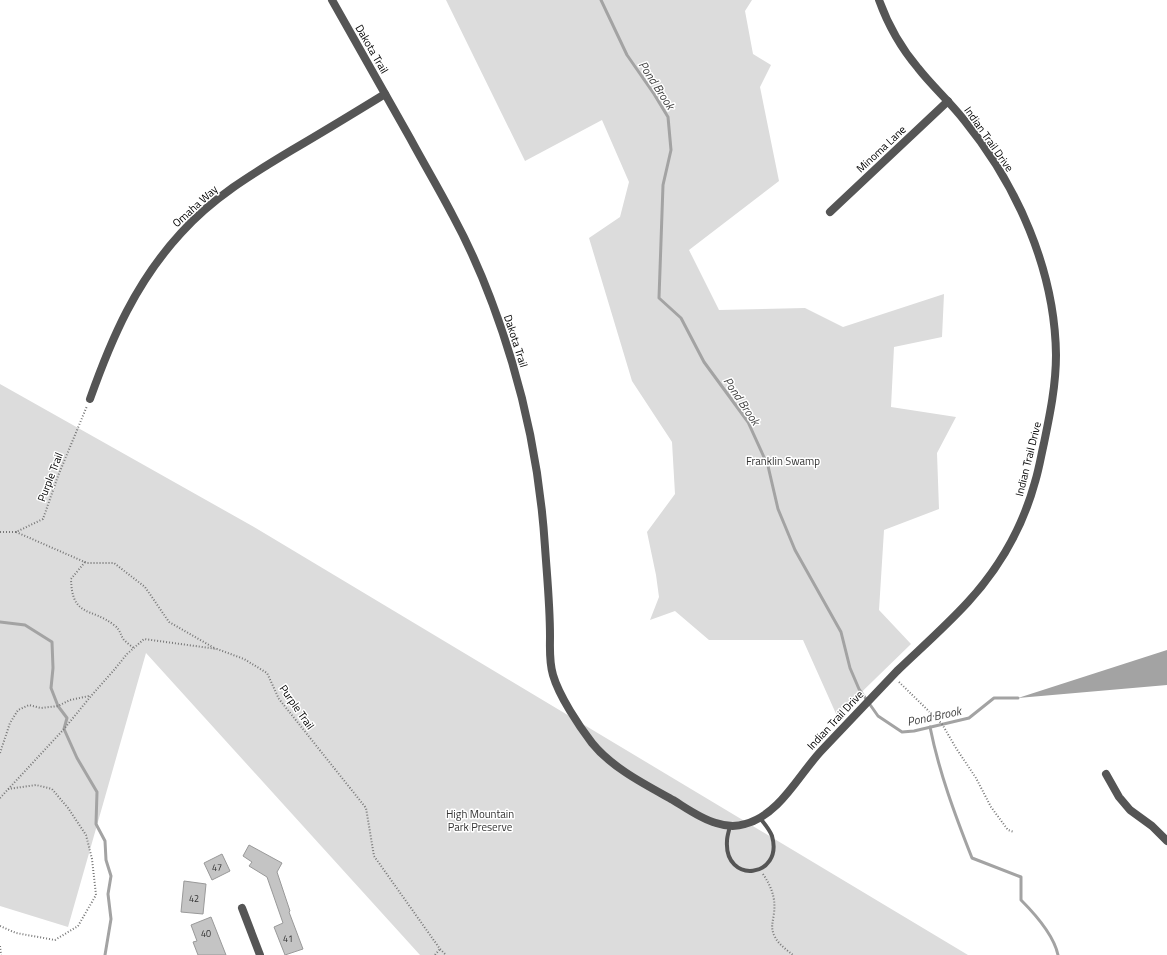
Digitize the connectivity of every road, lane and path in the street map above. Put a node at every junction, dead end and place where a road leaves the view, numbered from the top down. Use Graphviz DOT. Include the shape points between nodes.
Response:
graph roads {
  1 [pos="332,0"];
  2 [pos="879,0"];
  3 [pos="386,94"];
  4 [pos="948,102"];
  5 [pos="830,212"];
  6 [pos="90,399"];
  7 [pos="0,532"];
  8 [pos="16,532"];
  9 [pos="85,562"];
  10 [pos="134,648"];
  11 [pos="217,649"];
  12 [pos="894,675"];
  13 [pos="91,696"];
  14 [pos="576,720"];
  15 [pos="0,753"];
  16 [pos="1106,774"];
  17 [pos="8,789"];
  18 [pos="0,798"];
  19 [pos="760,817"];
  20 [pos="730,826"];
  21 [pos="1014,832"];
  22 [pos="1167,842"];
  23 [pos="760,870"];
  24 [pos="242,908"];
  25 [pos="0,926"];
  26 [pos="0,946"];
  27 [pos="440,949"];
  28 [pos="1,955"];
  29 [pos="260,955"];
  30 [pos="435,955"];
  31 [pos="446,955"];
  32 [pos="793,955"];
  1 -- 3 [label="street, Dakota Trail"];
  2 -- 4 [label="street, Indian Trail Drive" via="904,50"];
  3 -- 6 [label="street, Omaha Way" via="246,178 203,211 182,232 158,260 130,304 105,356"];
  3 -- 14 [label="street, Dakota Trail" via="450,209 499,321 524,408 541,499 551,672"];
  4 -- 5 [label="street, Minoma Lane"];
  4 -- 12 [label="street, Indian Trail Drive" via="974,132 991,157 1024,218 1035,246 1051,303 1055,335 1055,382 1052,408 1036,480 1022,520 1010,544 966,604"];
  6 -- 8 [label="path, Purple Trail" via="43,519"];
  7 -- 8 [label="path, Purple Trail"];
  8 -- 9 [label="path"];
  9 -- 10 [label="path" via="71,579 72,592 77,604 84,611 115,626 123,639"];
  9 -- 11 [label="path" via="114,563 145,587 169,622"];
  10 -- 11 [label="path, Purple Trail" via="144,639"];
  10 -- 13 [label="path, Purple Trail"];
  11 -- 27 [label="path, Purple Trail" via="244,659 267,673 279,699 366,808 374,856"];
  12 -- 19 [label="street, Indian Trail Drive" via="816,755 776,807"];
  12 -- 21 [label="path" via="942,724 991,807 1008,830"];
  13 -- 15 [label="path" via="70,700 58,706 41,708 29,705 18,710 10,723"];
  13 -- 17 [label="path, Purple Trail"];
  14 -- 20 [label="street, Indian Trail Drive" via="594,746 611,762 708,820"];
  16 -- 22 [label="street" via="1130,810 1152,826"];
  17 -- 18 [label="path, Purple Trail"];
  17 -- 25 [label="path" via="36,785 52,789 68,808 86,835 96,895 78,926 55,940 16,933"];
  19 -- 20 [label="street, Indian Trail Drive" via="747,824"];
  19 -- 23 [label="lane" via="772,835 773,847 771,860"];
  20 -- 23 [label="lane" via="727,842 733,864 741,870"];
  23 -- 32 [label="path" via="770,883 773,895 774,912 771,926 775,937"];
  24 -- 29 [label="street"];
  26 -- 28 [label="path"];
  27 -- 30 [label="path"];
  27 -- 31 [label="path, Purple Trail"];
}
